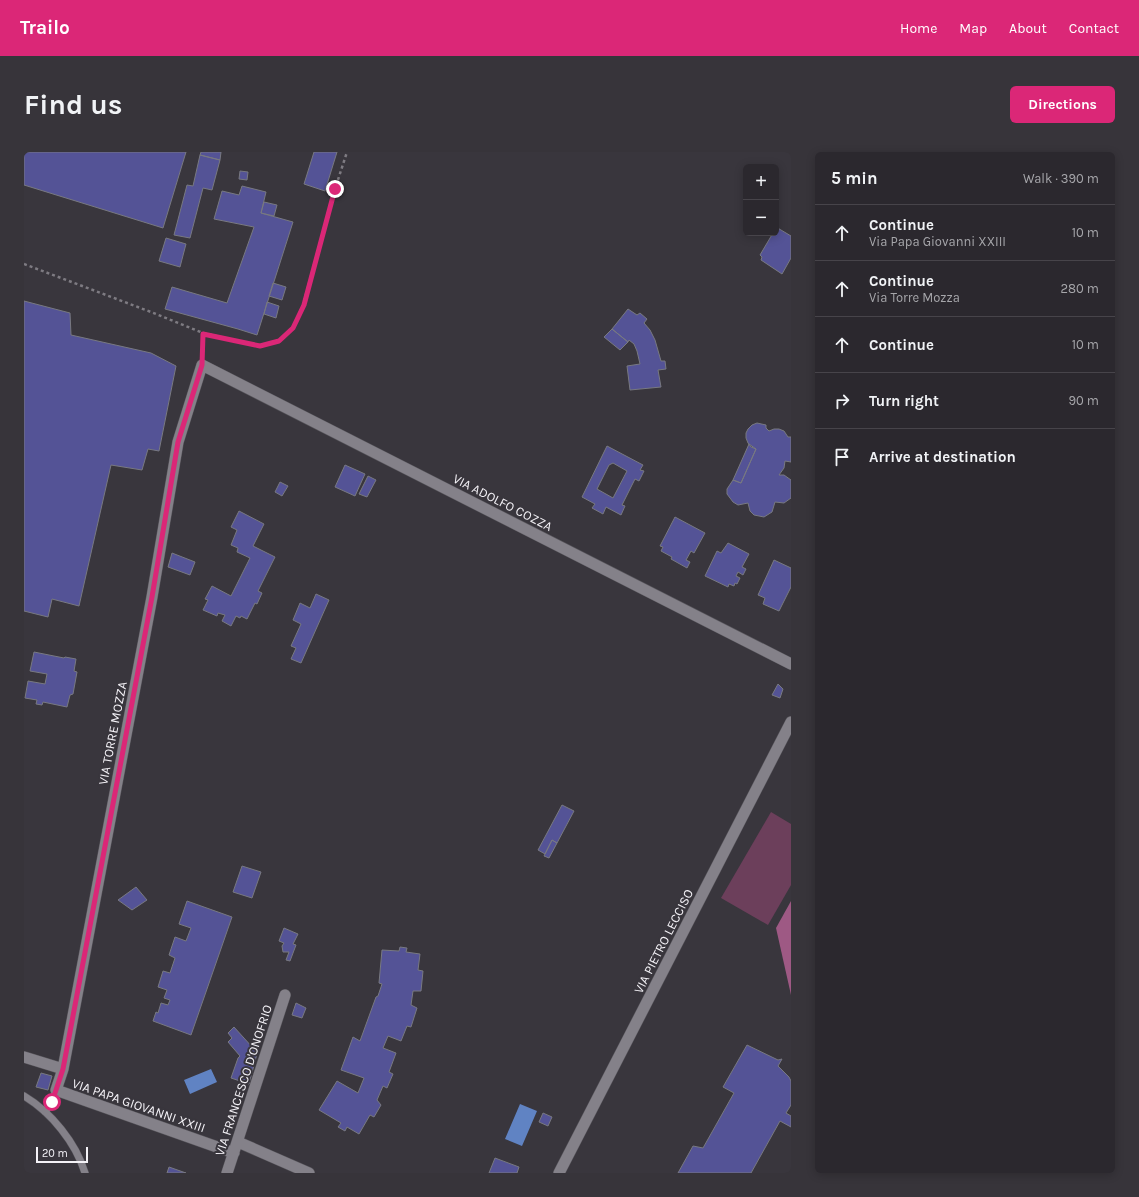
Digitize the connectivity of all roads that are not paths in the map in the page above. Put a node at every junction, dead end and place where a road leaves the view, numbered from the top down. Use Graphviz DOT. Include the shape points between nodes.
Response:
graph roads {
  1 [pos="202,365"];
  2 [pos="791,664"];
  3 [pos="791,722"];
  4 [pos="285,995"];
  5 [pos="24,1057"];
  6 [pos="63,1069"];
  7 [pos="56,1090"];
  8 [pos="24,1096"];
  9 [pos="45,1112"];
  10 [pos="238,1142"];
  11 [pos="234,1153"];
  12 [pos="85,1173"];
  13 [pos="227,1173"];
  14 [pos="309,1173"];
  15 [pos="559,1173"];
  1 -- 2 [label="street, VIA ADOLFO COZZA"];
  1 -- 6 [label="street, VIA TORRE MOZZA" via="178,442 152,597"];
  3 -- 15 [label="street, VIA PIETRO LECCISO"];
  4 -- 10 [label="street, VIA FRANCESCO D'ONOFRIO"];
  5 -- 6 [label="street"];
  6 -- 7 [label="street, VIA PAPA GIOVANNI XXIII"];
  7 -- 9 [label="lane"];
  7 -- 11 [label="street, VIA PAPA GIOVANNI XXIII"];
  8 -- 9 [label="lane"];
  9 -- 12 [label="lane" via="58,1125 73,1147"];
  10 -- 11 [label="street, VIA FRANCESCO D'ONOFRIO"];
  10 -- 14 [label="street"];
  11 -- 13 [label="street, VIA FRANCESCO D'ONOFRIO"];
}
